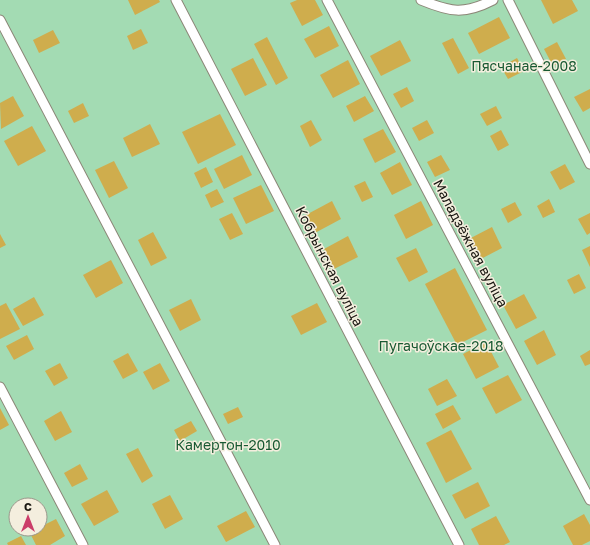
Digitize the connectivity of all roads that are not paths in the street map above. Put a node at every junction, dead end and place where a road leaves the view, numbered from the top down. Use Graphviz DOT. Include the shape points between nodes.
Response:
graph roads {
  1 [pos="176,0"];
  2 [pos="327,0"];
  3 [pos="421,0"];
  4 [pos="493,0"];
  5 [pos="508,0"];
  6 [pos="0,20"];
  7 [pos="590,164"];
  8 [pos="0,387"];
  9 [pos="590,500"];
  10 [pos="83,545"];
  11 [pos="275,545"];
  12 [pos="459,545"];
  1 -- 12 [label="lane, Кобрынская вуліца"];
  2 -- 9 [label="lane, Маладзёжная вуліца"];
  3 -- 4 [label="lane" via="458,11 475,8"];
  5 -- 7 [label="lane"];
  6 -- 11 [label="lane"];
  8 -- 10 [label="lane"];
}
